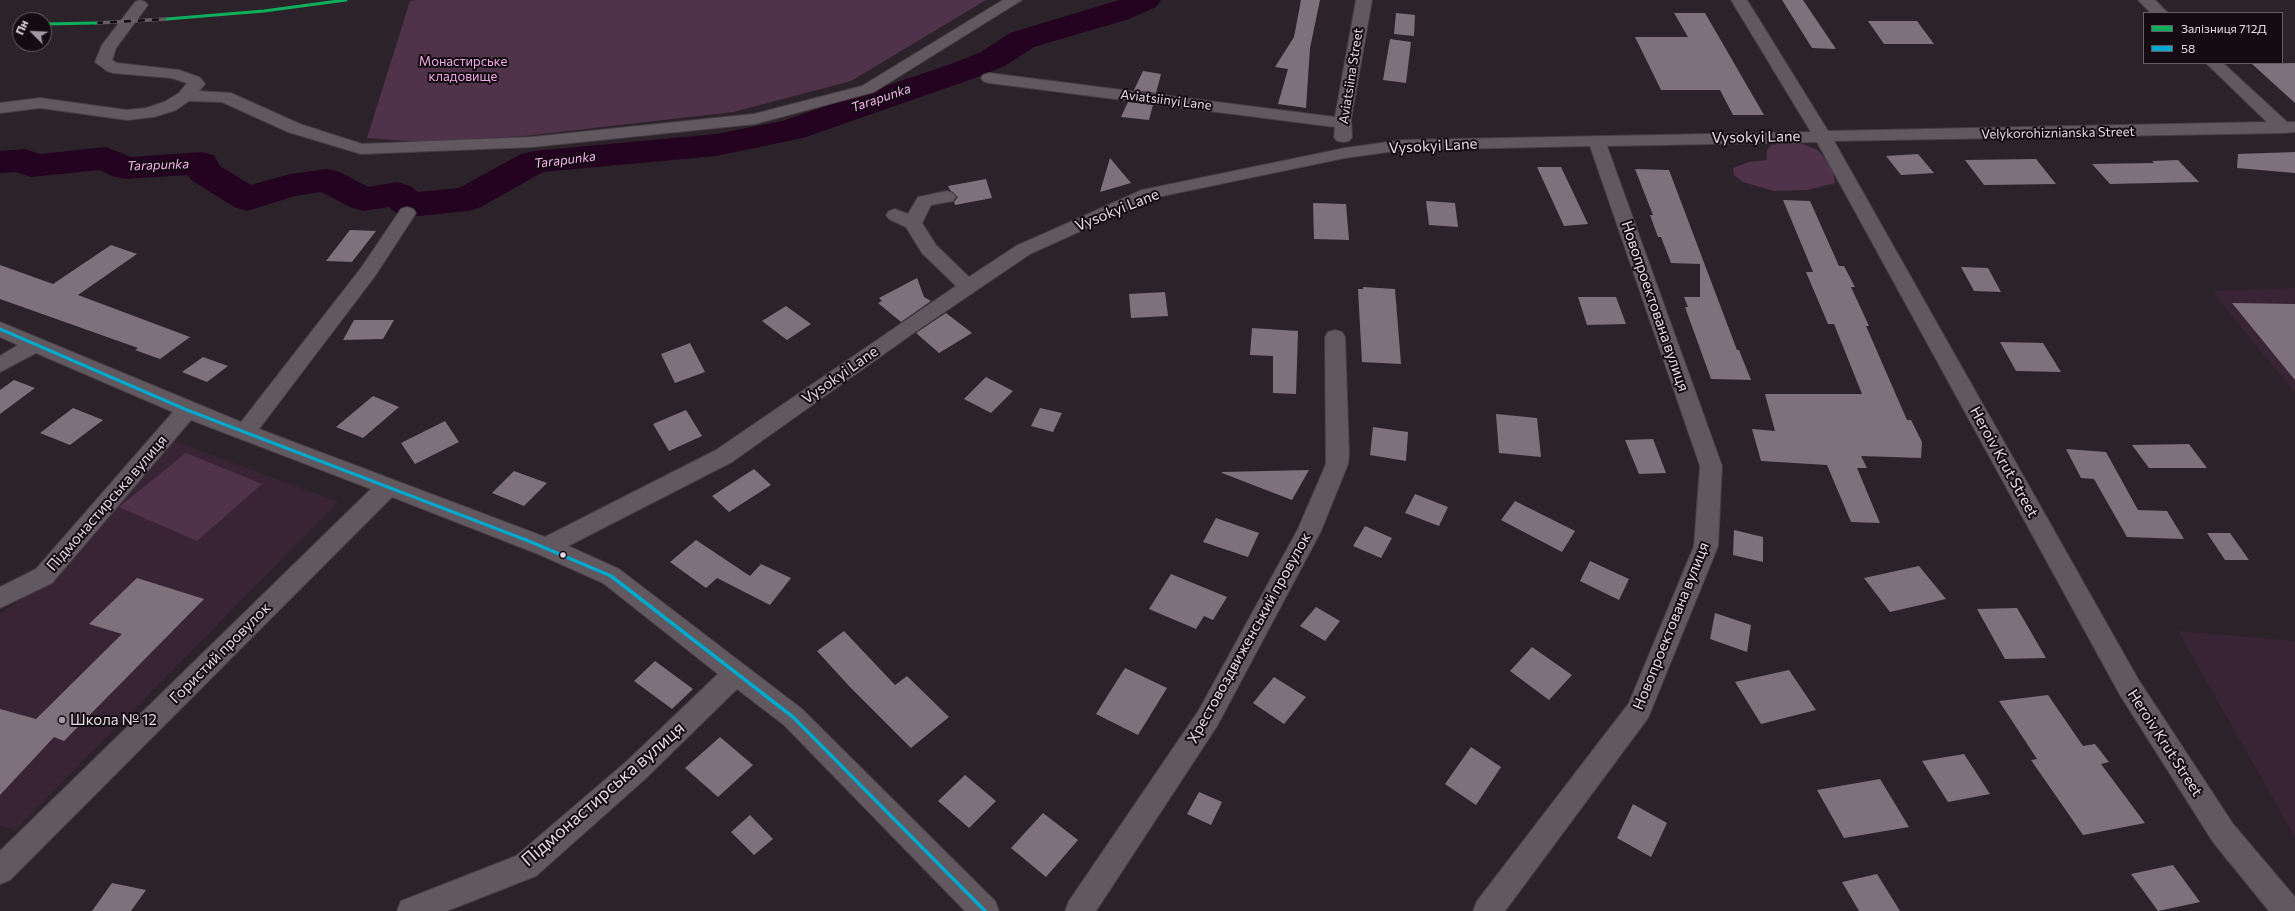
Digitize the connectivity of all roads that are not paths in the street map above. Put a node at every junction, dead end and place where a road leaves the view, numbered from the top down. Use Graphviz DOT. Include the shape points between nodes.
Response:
graph roads {
  1 [pos="1014,0"];
  2 [pos="1364,0"];
  3 [pos="1739,0"];
  4 [pos="2146,0"];
  5 [pos="140,5"];
  6 [pos="2159,12"];
  7 [pos="2215,64"];
  8 [pos="989,78"];
  9 [pos="185,96"];
  10 [pos="0,108"];
  11 [pos="1343,122"];
  12 [pos="2289,128"];
  13 [pos="1822,136"];
  14 [pos="1597,141"];
  15 [pos="1345,153"];
  16 [pos="947,196"];
  17 [pos="407,213"];
  18 [pos="895,215"];
  19 [pos="913,222"];
  20 [pos="969,286"];
  21 [pos="0,329"];
  22 [pos="1335,337"];
  23 [pos="35,344"];
  24 [pos="0,365"];
  25 [pos="187,410"];
  26 [pos="245,432"];
  27 [pos="388,487"];
  28 [pos="546,547"];
  29 [pos="0,598"];
  30 [pos="736,673"];
  31 [pos="0,870"];
  32 [pos="411,911"];
  33 [pos="985,911"];
  34 [pos="1079,911"];
  35 [pos="1487,911"];
  36 [pos="2288,911"];
  1 -- 9 [label="street" via="868,89 755,120 532,142 361,150 294,128 225,97"];
  2 -- 11 [label="street, Aviatsiina Street"];
  3 -- 13 [label="street, Heroiv Krut Street"];
  4 -- 6 [label="street"];
  5 -- 9 [label="street" via="108,48 103,62 113,68 173,73 193,80 197,84"];
  7 -- 12 [label="street"];
  8 -- 11 [label="street, Aviatsiinyi Lane"];
  9 -- 10 [label="street" via="170,106 148,114 127,115 40,103"];
  11 -- 15 [label="street, Aviatsiina Street"];
  12 -- 13 [label="street, Velykorohiznianska Street"];
  13 -- 14 [label="street, Vysokyi Lane"];
  13 -- 36 [label="street, Heroiv Krut Street" via="2129,687 2223,833"];
  14 -- 15 [label="street, Vysokyi Lane" via="1402,145"];
  14 -- 35 [label="street, Новопроектована вулиця" via="1711,466 1706,546 1639,710"];
  15 -- 20 [label="street, Vysokyi Lane" via="1148,194 1023,250"];
  16 -- 19 [label="street" via="924,201"];
  17 -- 26 [label="street" via="368,272"];
  18 -- 19 [label="street"];
  19 -- 20 [label="street" via="929,249 954,275"];
  20 -- 28 [label="street, Vysokyi Lane" via="724,456"];
  21 -- 23 [label="street"];
  22 -- 34 [label="street, Хрестовоздвиженський провулок" via="1337,464 1309,531 1208,718"];
  23 -- 24 [label="street"];
  23 -- 25 [label="street"];
  25 -- 26 [label="street"];
  25 -- 29 [label="street, Підмонастирська вулиця" via="44,576"];
  26 -- 27 [label="street"];
  27 -- 28 [label="street"];
  27 -- 31 [label="street, Гористий провулок"];
  28 -- 30 [label="street" via="611,576"];
  30 -- 32 [label="street, Підмонастирська вулиця" via="636,770 526,866"];
  30 -- 33 [label="street" via="793,717"];
}
